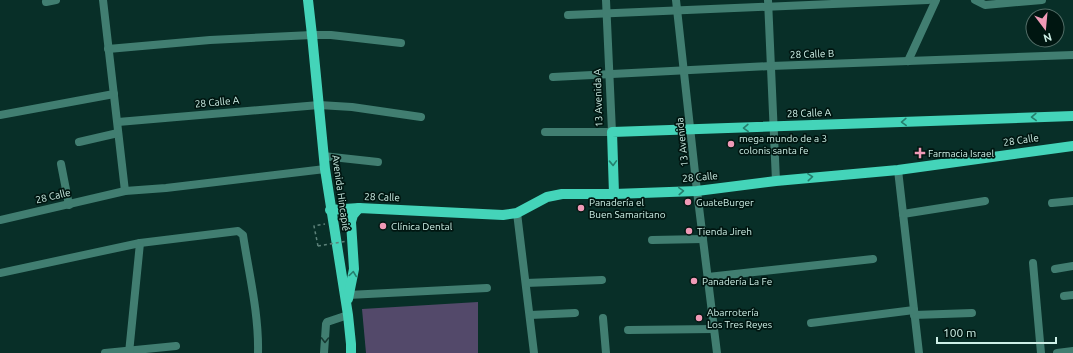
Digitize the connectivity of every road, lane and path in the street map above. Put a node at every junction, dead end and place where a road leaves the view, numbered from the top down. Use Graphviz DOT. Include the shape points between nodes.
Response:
graph roads {
  1 [pos="56,0"];
  2 [pos="103,0"];
  3 [pos="308,0"];
  4 [pos="606,0"];
  5 [pos="676,0"];
  6 [pos="928,0"];
  7 [pos="936,0"];
  8 [pos="974,0"];
  9 [pos="1042,0"];
  10 [pos="46,2"];
  11 [pos="768,4"];
  12 [pos="677,11"];
  13 [pos="606,13"];
  14 [pos="568,15"];
  15 [pos="312,35"];
  16 [pos="401,43"];
  17 [pos="108,49"];
  18 [pos="1073,55"];
  19 [pos="908,61"];
  20 [pos="771,66"];
  21 [pos="684,71"];
  22 [pos="609,74"];
  23 [pos="553,77"];
  24 [pos="114,94"];
  25 [pos="319,105"];
  26 [pos="0,115"];
  27 [pos="1073,116"];
  28 [pos="421,117"];
  29 [pos="118,122"];
  30 [pos="774,126"];
  31 [pos="691,130"];
  32 [pos="545,132"];
  33 [pos="612,132"];
  34 [pos="118,133"];
  35 [pos="79,142"];
  36 [pos="1073,146"];
  37 [pos="323,156"];
  38 [pos="378,162"];
  39 [pos="61,164"];
  40 [pos="325,169"];
  41 [pos="898,170"];
  42 [pos="776,180"];
  43 [pos="697,190"];
  44 [pos="125,191"];
  45 [pos="614,194"];
  46 [pos="985,201"];
  47 [pos="1073,201"];
  48 [pos="1052,204"];
  49 [pos="69,205"];
  50 [pos="359,208"];
  51 [pos="330,210"];
  52 [pos="517,213"];
  53 [pos="903,214"];
  54 [pos="0,220"];
  55 [pos="332,223"];
  56 [pos="703,239"];
  57 [pos="652,240"];
  58 [pos="347,241"];
  59 [pos="140,243"];
  60 [pos="873,259"];
  61 [pos="1032,263"];
  62 [pos="1073,266"];
  63 [pos="1055,269"];
  64 [pos="0,273"];
  65 [pos="708,277"];
  66 [pos="602,280"];
  67 [pos="526,283"];
  68 [pos="486,288"];
  69 [pos="348,295"];
  70 [pos="1073,295"];
  71 [pos="1064,296"];
  72 [pos="914,312"];
  73 [pos="575,313"];
  74 [pos="972,313"];
  75 [pos="348,314"];
  76 [pos="530,315"];
  77 [pos="603,318"];
  78 [pos="811,323"];
  79 [pos="714,329"];
  80 [pos="628,330"];
  81 [pos="176,346"];
  82 [pos="1073,351"];
  83 [pos="129,352"];
  84 [pos="105,353"];
  85 [pos="258,353"];
  86 [pos="324,353"];
  87 [pos="350,353"];
  88 [pos="534,353"];
  89 [pos="606,353"];
  90 [pos="717,353"];
  91 [pos="919,353"];
  92 [pos="1042,353"];
  93 [pos="1058,353"];
  1 -- 10 [label="street"];
  2 -- 17 [label="street"];
  3 -- 15 [label="main road, Avenida Hincapié"];
  4 -- 13 [label="street, 13 Avenida A"];
  5 -- 12 [label="street, 13 Avenida"];
  6 -- 11 [label="street"];
  7 -- 19 [label="street"];
  8 -- 9 [label="street" via="985,5"];
  11 -- 12 [label="street"];
  11 -- 20 [label="street"];
  12 -- 13 [label="street"];
  12 -- 21 [label="street, 13 Avenida"];
  13 -- 14 [label="street"];
  13 -- 22 [label="street, 13 Avenida A"];
  15 -- 16 [label="street"];
  15 -- 17 [label="street"];
  15 -- 25 [label="main road, Avenida Hincapié"];
  17 -- 24 [label="street"];
  18 -- 19 [label="street, 28 Calle B"];
  19 -- 20 [label="street, 28 Calle B"];
  20 -- 21 [label="street, 28 Calle B"];
  20 -- 30 [label="street"];
  21 -- 22 [label="street, 28 Calle B"];
  21 -- 31 [label="street, 13 Avenida"];
  22 -- 23 [label="street, 28 Calle B"];
  22 -- 33 [label="street, 13 Avenida A"];
  24 -- 26 [label="street"];
  24 -- 29 [label="street"];
  25 -- 28 [label="street, 28 Calle A"];
  25 -- 29 [label="street, 28 Calle A"];
  25 -- 37 [label="main road, Avenida Hincapié"];
  27 -- 30 [label="main road, 28 Calle A, one-way"];
  29 -- 34 [label="street"];
  30 -- 31 [label="main road, 28 Calle A, one-way"];
  30 -- 42 [label="street"];
  31 -- 33 [label="main road, 28 Calle A"];
  31 -- 43 [label="street, 13 Avenida"];
  32 -- 33 [label="street, 28 Calle A"];
  33 -- 45 [label="main road, 13 Avenida A, one-way"];
  34 -- 35 [label="street"];
  34 -- 44 [label="street"];
  36 -- 41 [label="main road, 28 Calle"];
  37 -- 38 [label="street"];
  37 -- 40 [label="main road, Avenida Hincapié"];
  39 -- 49 [label="street"];
  40 -- 44 [label="street, 28 Calle"];
  40 -- 51 [label="main road, Avenida Hincapié"];
  42 -- 41 [label="main road, 28 Calle, one-way"];
  41 -- 53 [label="street"];
  42 -- 43 [label="main road, 28 Calle"];
  45 -- 43 [label="main road, 28 Calle, one-way"];
  43 -- 56 [label="street, 13 Avenida"];
  44 -- 49 [label="street, 28 Calle"];
  45 -- 52 [label="main road, 28 Calle" via="562,194 552,196"];
  46 -- 53 [label="street"];
  47 -- 48 [label="street"];
  49 -- 54 [label="street, 28 Calle"];
  50 -- 51 [label="main road, 28 Calle"];
  50 -- 52 [label="main road, 28 Calle" via="503,215"];
  69 -- 50 [label="main road, one-way" via="354,269 351,222"];
  51 -- 55 [label="main road, Avenida Hincapié"];
  52 -- 67 [label="street"];
  53 -- 72 [label="street"];
  55 -- 58 [label="path, bridge" via="314,226 318,246"];
  55 -- 75 [label="main road, Avenida Hincapié"];
  56 -- 57 [label="street"];
  56 -- 65 [label="street, 13 Avenida"];
  59 -- 64 [label="street"];
  59 -- 83 [label="street"];
  59 -- 85 [label="street" via="238,231 242,235 255,311"];
  60 -- 65 [label="street"];
  61 -- 92 [label="street"];
  62 -- 63 [label="street"];
  65 -- 79 [label="street, 13 Avenida"];
  66 -- 67 [label="street"];
  67 -- 76 [label="street"];
  68 -- 69 [label="street"];
  69 -- 75 [label="main road"];
  70 -- 71 [label="street"];
  72 -- 74 [label="street"];
  72 -- 78 [label="street"];
  72 -- 91 [label="street"];
  73 -- 76 [label="street"];
  75 -- 86 [label="street, one-way" via="327,322"];
  75 -- 87 [label="main road, Avenida Hincapié"];
  76 -- 88 [label="street"];
  77 -- 89 [label="street"];
  79 -- 80 [label="street"];
  79 -- 90 [label="street, 13 Avenida"];
  81 -- 83 [label="street"];
  82 -- 93 [label="street"];
  83 -- 84 [label="street"];
}
